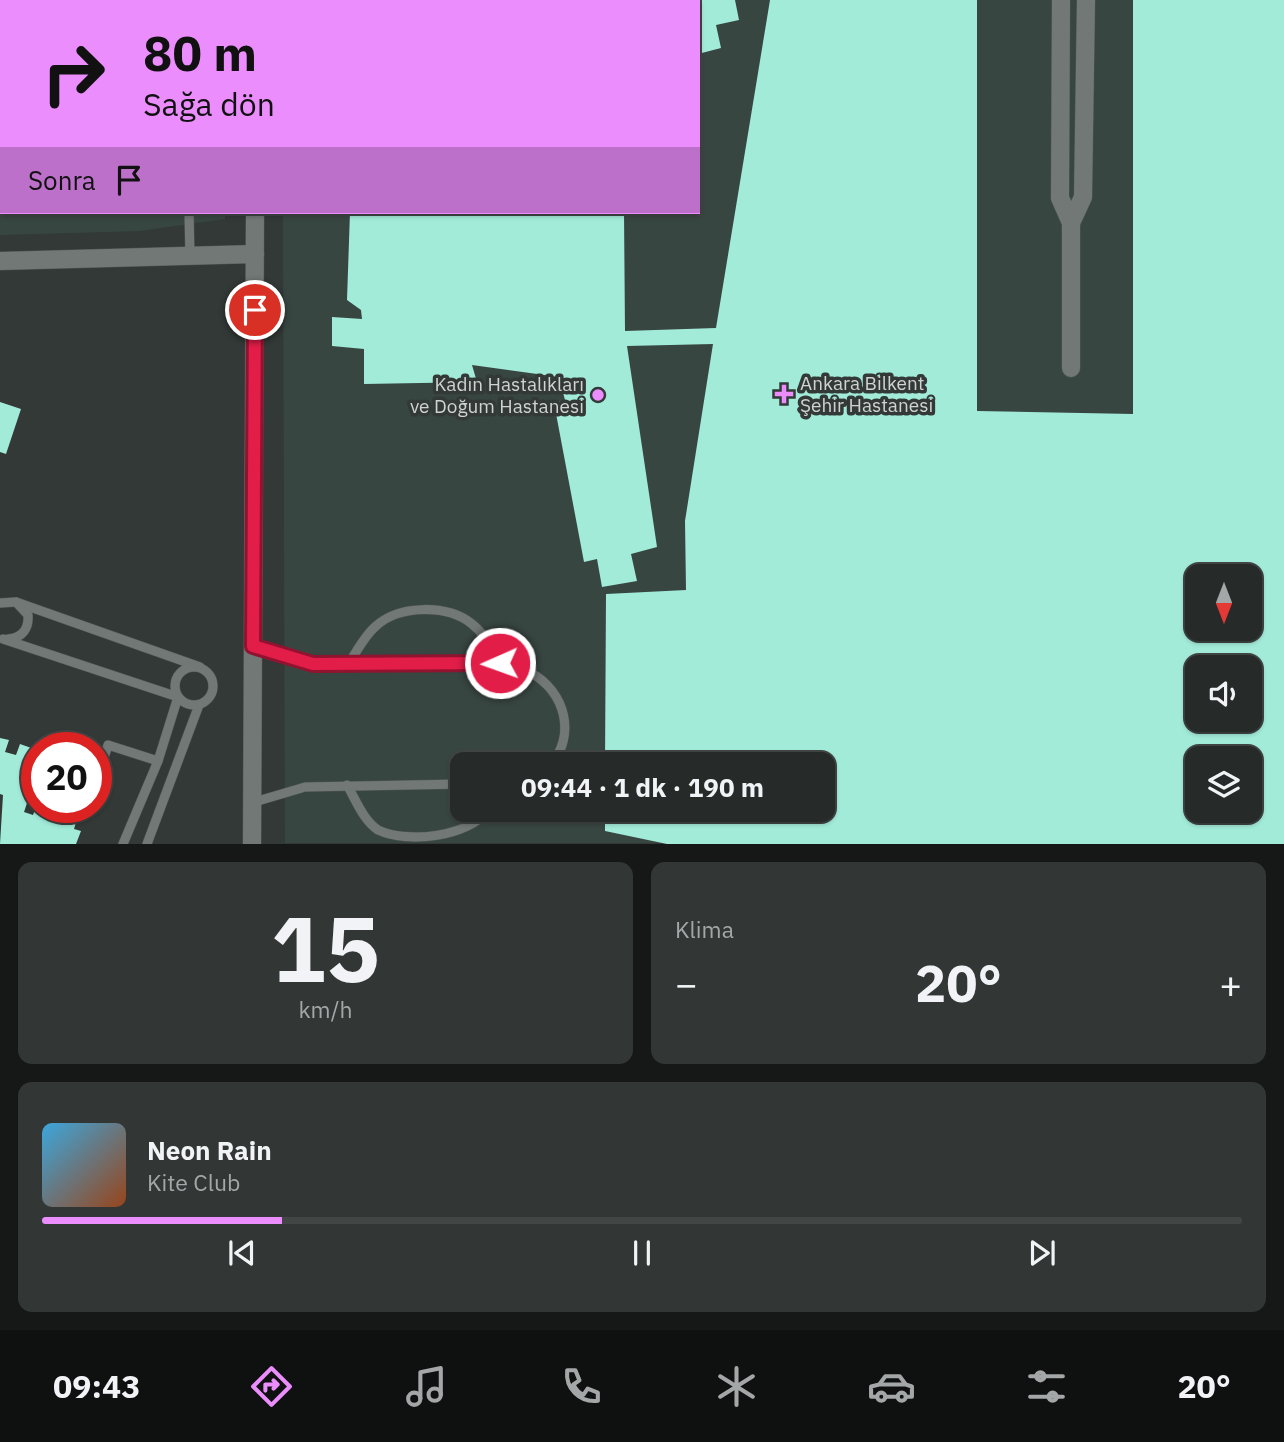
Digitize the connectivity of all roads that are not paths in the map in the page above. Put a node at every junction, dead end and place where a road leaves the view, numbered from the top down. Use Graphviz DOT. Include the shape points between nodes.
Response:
graph roads {
  1 [pos="1061,0"];
  2 [pos="1086,0"];
  3 [pos="189,214"];
  4 [pos="255,214"];
  5 [pos="1071,223"];
  6 [pos="255,254"];
  7 [pos="190,258"];
  8 [pos="0,261"];
  9 [pos="1071,368"];
  10 [pos="16,602"];
  11 [pos="0,603"];
  12 [pos="1,638"];
  13 [pos="253,646"];
  14 [pos="500,663"];
  15 [pos="348,666"];
  16 [pos="200,667"];
  17 [pos="178,697"];
  18 [pos="199,705"];
  19 [pos="112,747"];
  20 [pos="560,752"];
  21 [pos="158,761"];
  22 [pos="450,784"];
  23 [pos="347,785"];
  24 [pos="251,803"];
  25 [pos="476,822"];
  26 [pos="123,844"];
  27 [pos="147,844"];
  28 [pos="252,844"];
  1 -- 5 [label="street" via="1060,198"];
  2 -- 5 [label="street" via="1083,197"];
  3 -- 7 [label="lane"];
  4 -- 6 [label="street"];
  5 -- 9 [label="street"];
  6 -- 7 [label="street"];
  6 -- 13 [label="street"];
  7 -- 8 [label="street"];
  10 -- 11 [label="lane"];
  10 -- 12 [label="lane" via="26,611 27,625 18,637"];
  10 -- 16 [label="lane"];
  12 -- 17 [label="lane"];
  13 -- 15 [label="lane" via="313,664"];
  13 -- 24 [label="street"];
  14 -- 15 [label="lane"];
  14 -- 15 [label="lane" via="480,630 466,619 441,611 414,610 392,615 373,628"];
  14 -- 20 [label="lane" via="530,672 549,686 564,713"];
  16 -- 17 [label="lane" via="185,668 177,675"];
  16 -- 18 [label="lane" via="214,686 208,700"];
  17 -- 18 [label="lane"];
  17 -- 21 [label="lane"];
  18 -- 27 [label="lane"];
  19 -- 21 [label="lane"];
  21 -- 26 [label="lane"];
  22 -- 23 [label="lane"];
  23 -- 24 [label="lane" via="305,787"];
  23 -- 25 [label="lane" via="366,818 390,836 449,836"];
  24 -- 28 [label="street"];
}
